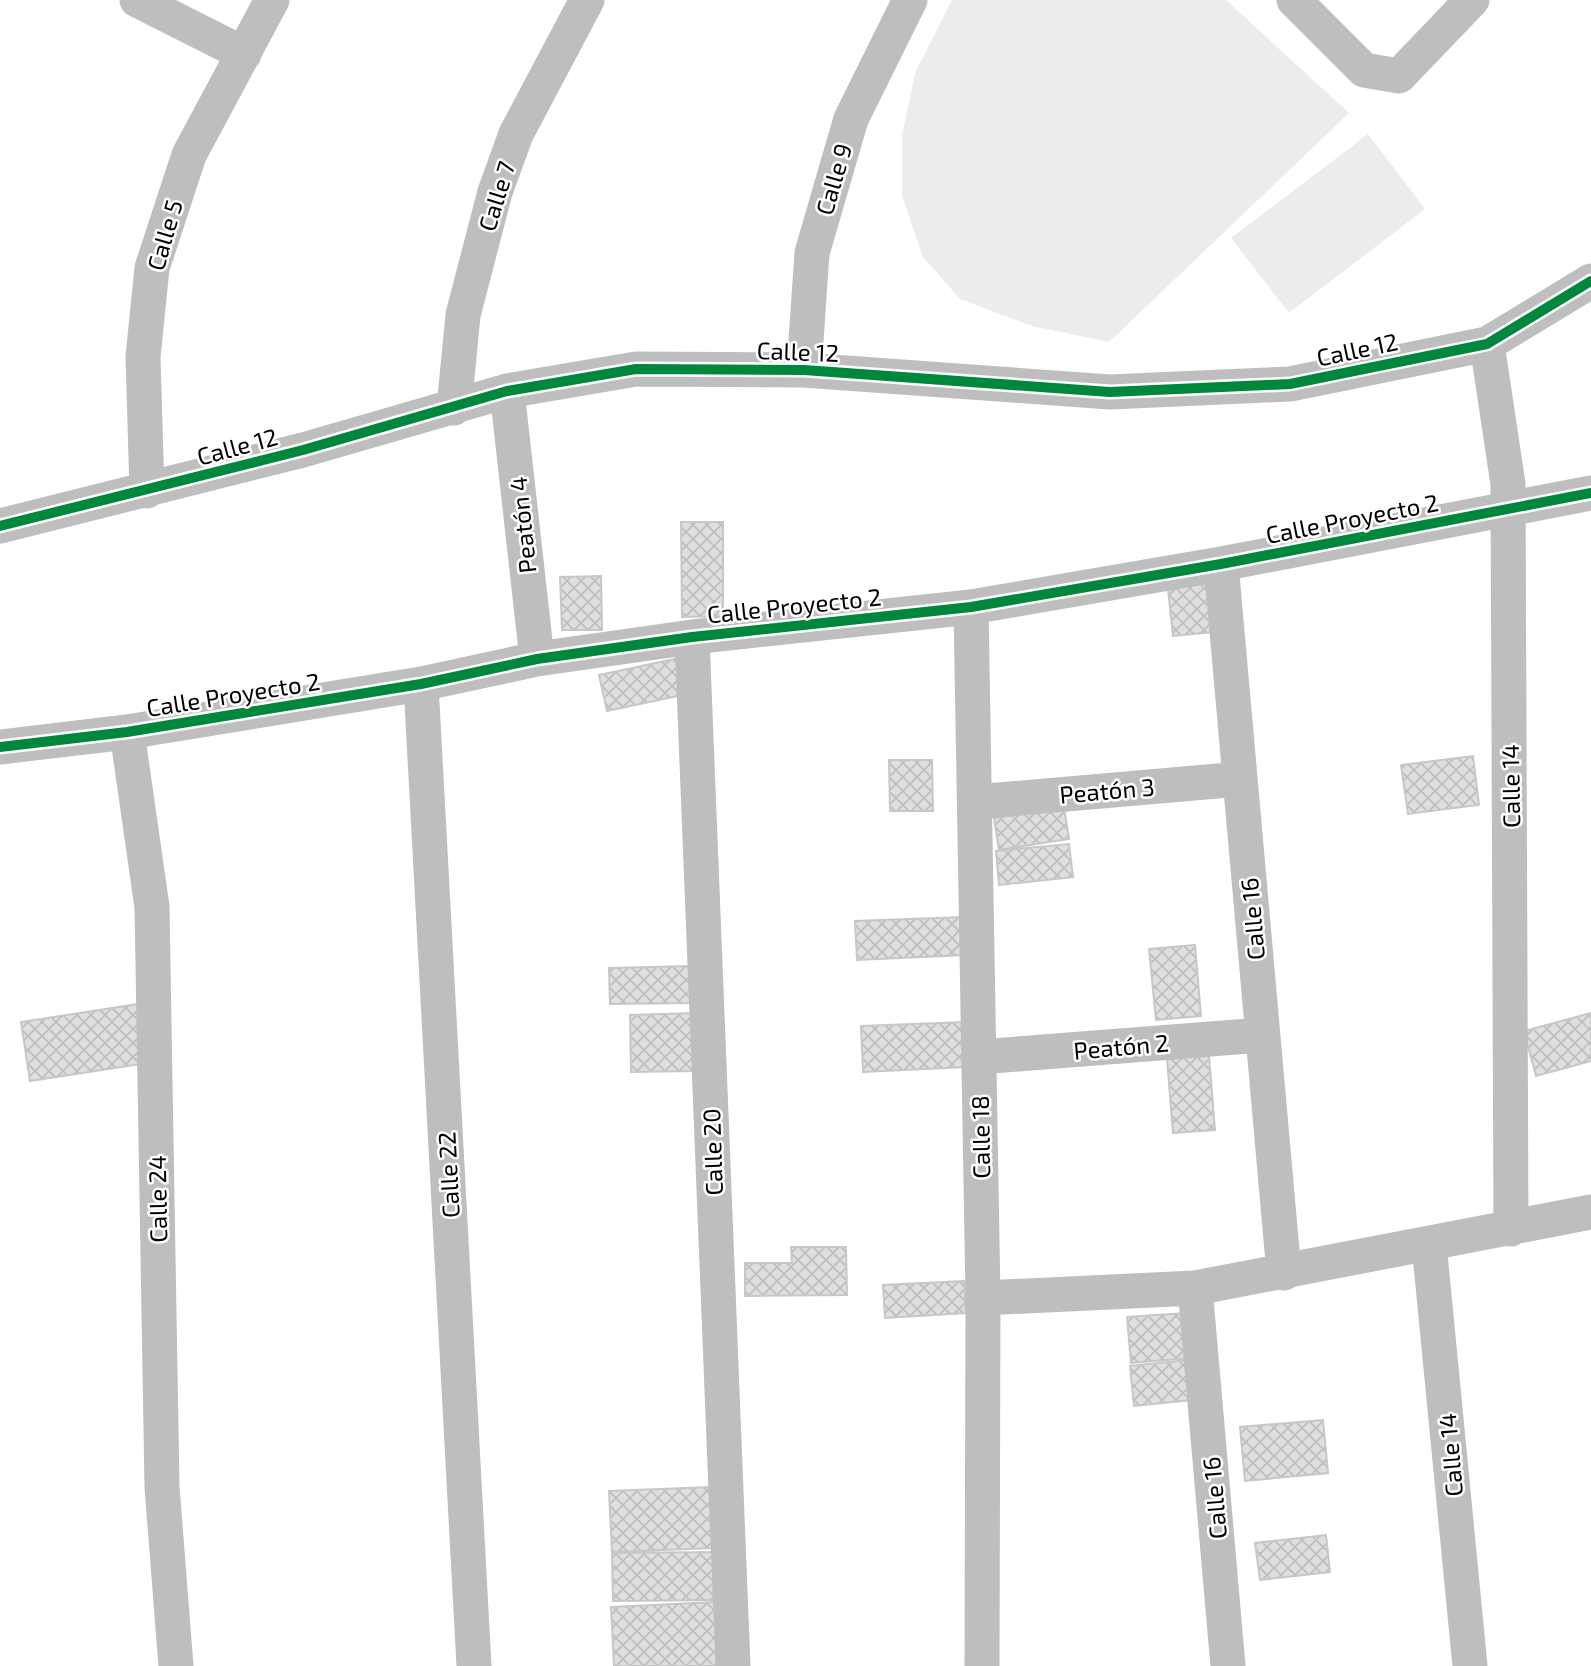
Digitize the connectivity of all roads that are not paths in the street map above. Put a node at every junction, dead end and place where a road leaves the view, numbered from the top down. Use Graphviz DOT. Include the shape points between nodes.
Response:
graph roads {
  1 [pos="136,0"];
  2 [pos="272,0"];
  3 [pos="587,0"];
  4 [pos="910,0"];
  5 [pos="1294,0"];
  6 [pos="1472,0"];
  7 [pos="244,54"];
  8 [pos="1591,281"];
  9 [pos="1487,344"];
  10 [pos="804,370"];
  11 [pos="507,391"];
  12 [pos="454,408"];
  13 [pos="147,491"];
  14 [pos="1591,493"];
  15 [pos="1507,509"];
  16 [pos="0,526"];
  17 [pos="1221,564"];
  18 [pos="971,607"];
  19 [pos="692,637"];
  20 [pos="537,659"];
  21 [pos="421,684"];
  22 [pos="127,732"];
  23 [pos="0,747"];
  24 [pos="1240,779"];
  25 [pos="975,802"];
  26 [pos="1262,1035"];
  27 [pos="979,1057"];
  28 [pos="1591,1212"];
  29 [pos="1511,1229"];
  30 [pos="1429,1244"];
  31 [pos="1283,1273"];
  32 [pos="1195,1288"];
  33 [pos="983,1298"];
  34 [pos="176,1666"];
  35 [pos="474,1666"];
  36 [pos="733,1666"];
  37 [pos="982,1666"];
  38 [pos="1228,1666"];
  39 [pos="1470,1666"];
  1 -- 7 [label="street"];
  2 -- 7 [label="street, Calle 5"];
  3 -- 12 [label="street, Calle 7" via="516,134 495,192 463,315"];
  4 -- 10 [label="street, Calle 9" via="850,119 812,253"];
  5 -- 6 [label="street" via="1364,71 1399,76"];
  7 -- 13 [label="street, Calle 5" via="188,155 152,268 143,357"];
  8 -- 9 [label="street, Calle 12"];
  9 -- 10 [label="street, Calle 12" via="1290,384 1110,392"];
  9 -- 15 [label="street, Calle 14" via="1508,484"];
  10 -- 11 [label="street, Calle 12" via="636,369"];
  11 -- 12 [label="street, Calle 12"];
  11 -- 20 [label="street, Peatón 4"];
  12 -- 13 [label="street, Calle 12"];
  13 -- 16 [label="street, Calle 12"];
  14 -- 15 [label="street, Calle Proyecto 2"];
  15 -- 17 [label="street, Calle Proyecto 2"];
  15 -- 29 [label="street, Calle 14"];
  17 -- 18 [label="street, Calle Proyecto 2"];
  17 -- 24 [label="street, Calle 16"];
  18 -- 19 [label="street, Calle Proyecto 2"];
  18 -- 25 [label="street, Calle 18"];
  19 -- 20 [label="street, Calle Proyecto 2"];
  19 -- 36 [label="street, Calle 20"];
  20 -- 21 [label="street, Calle Proyecto 2"];
  21 -- 22 [label="street, Calle Proyecto 2"];
  21 -- 35 [label="street, Calle 22"];
  22 -- 23 [label="street, Calle Proyecto 2"];
  22 -- 34 [label="street, Calle 24" via="152,907 162,1487"];
  24 -- 25 [label="street, Peatón 3"];
  24 -- 26 [label="street, Calle 16"];
  25 -- 27 [label="street, Calle 18"];
  26 -- 27 [label="street, Peatón 2"];
  26 -- 31 [label="street, Calle 16"];
  27 -- 33 [label="street, Calle 18"];
  28 -- 29 [label="street"];
  29 -- 30 [label="street"];
  30 -- 31 [label="street"];
  30 -- 39 [label="street, Calle 14"];
  31 -- 32 [label="street"];
  32 -- 33 [label="street"];
  32 -- 38 [label="street, Calle 16"];
  33 -- 37 [label="street, Calle 18"];
}
